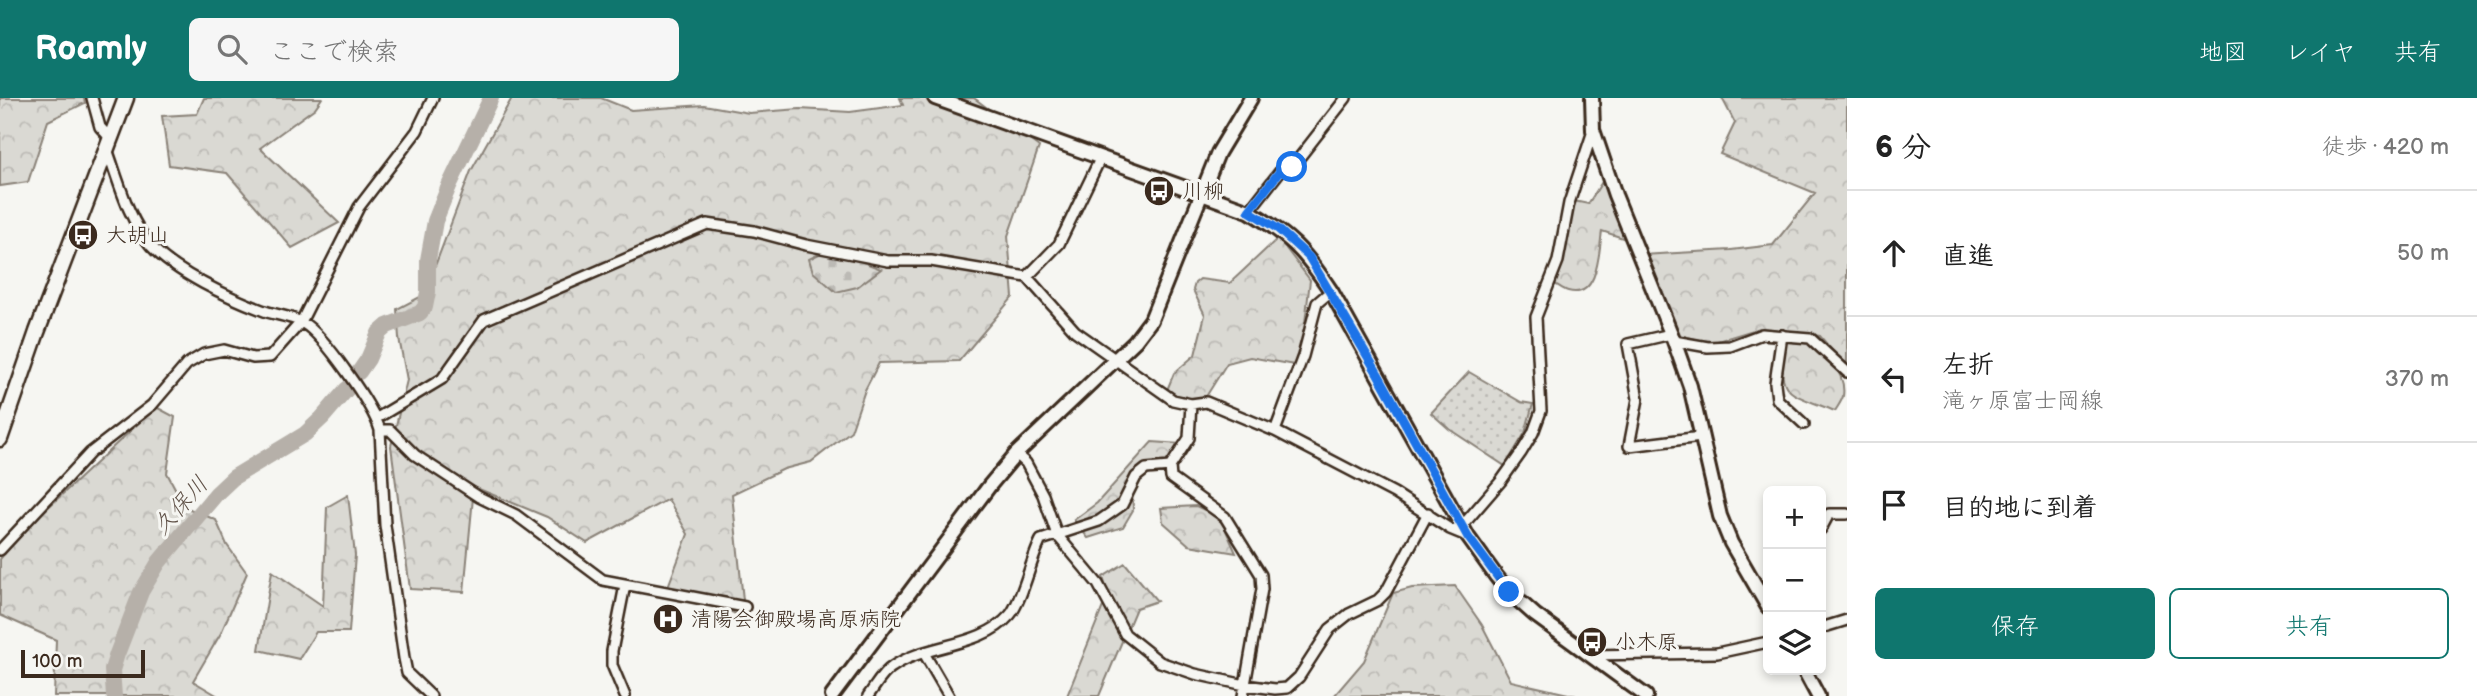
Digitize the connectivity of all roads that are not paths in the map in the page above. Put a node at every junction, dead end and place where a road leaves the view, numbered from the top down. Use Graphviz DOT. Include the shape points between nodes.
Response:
graph roads {
  1 [pos="92,98"];
  2 [pos="126,98"];
  3 [pos="433,98"];
  4 [pos="934,98"];
  5 [pos="1251,98"];
  6 [pos="1346,98"];
  7 [pos="1592,98"];
  8 [pos="1593,130"];
  9 [pos="109,144"];
  10 [pos="1101,157"];
  11 [pos="1201,194"];
  12 [pos="1249,211"];
  13 [pos="1027,277"];
  14 [pos="1331,291"];
  15 [pos="301,321"];
  16 [pos="1782,335"];
  17 [pos="1673,338"];
  18 [pos="1115,360"];
  19 [pos="1847,372"];
  20 [pos="1191,404"];
  21 [pos="377,418"];
  22 [pos="1804,424"];
  23 [pos="380,430"];
  24 [pos="1275,431"];
  25 [pos="1701,437"];
  26 [pos="0,439"];
  27 [pos="1016,453"];
  28 [pos="1170,467"];
  29 [pos="1428,513"];
  30 [pos="1847,514"];
  31 [pos="1826,520"];
  32 [pos="1465,531"];
  33 [pos="1057,536"];
  34 [pos="0,550"];
  35 [pos="625,585"];
  36 [pos="1763,598"];
  37 [pos="745,607"];
  38 [pos="1847,620"];
  39 [pos="1826,626"];
  40 [pos="1763,643"];
  41 [pos="924,653"];
  42 [pos="1589,655"];
  43 [pos="1807,675"];
  44 [pos="1245,685"];
  45 [pos="431,696"];
  46 [pos="625,696"];
  47 [pos="832,696"];
  48 [pos="868,696"];
  49 [pos="949,696"];
  50 [pos="1242,696"];
  51 [pos="1646,696"];
  52 [pos="1818,696"];
  1 -- 9 [label="street"];
  2 -- 9 [label="main road"];
  3 -- 15 [label="street" via="408,144 359,208"];
  4 -- 10 [label="street"];
  5 -- 11 [label="street" via="1217,153"];
  6 -- 12 [label="street" via="1292,167 1280,171"];
  7 -- 8 [label="street"];
  8 -- 17 [label="street"];
  8 -- 32 [label="street" via="1569,203 1558,261 1536,317 1541,411 1521,453"];
  9 -- 15 [label="street" via="132,219 152,247 217,290 261,310"];
  9 -- 26 [label="main road"];
  10 -- 11 [label="street"];
  10 -- 13 [label="street" via="1059,244"];
  11 -- 12 [label="street"];
  11 -- 18 [label="street" via="1151,320"];
  12 -- 14 [label="street" via="1295,243"];
  13 -- 18 [label="street" via="1075,331"];
  13 -- 21 [label="street" via="931,261 888,261 754,230 707,224 484,320 442,379"];
  14 -- 24 [label="street" via="1317,303"];
  14 -- 32 [label="street"];
  15 -- 21 [label="street" via="344,369"];
  15 -- 34 [label="street" via="270,358 224,350 187,364 152,405 90,453"];
  16 -- 17 [label="street" via="1762,334 1730,346 1708,347"];
  16 -- 19 [label="street" via="1810,338"];
  16 -- 22 [label="street" via="1777,399"];
  17 -- 25 [label="street"];
  17 -- 25 [label="street" via="1629,344 1638,399 1629,446"];
  18 -- 20 [label="street" via="1172,400"];
  18 -- 27 [label="street"];
  20 -- 24 [label="street" via="1206,402"];
  20 -- 28 [label="street" via="1189,438"];
  21 -- 23 [label="street"];
  23 -- 35 [label="street" via="390,430 415,455 516,515 603,580"];
  23 -- 45 [label="street" via="385,525 404,658 407,673"];
  24 -- 29 [label="street"];
  25 -- 36 [label="street" via="1720,516"];
  27 -- 33 [label="street" via="1044,495"];
  27 -- 47 [label="street"];
  28 -- 33 [label="street" via="1146,469 1136,477 1122,505 1100,521"];
  28 -- 44 [label="street" via="1171,478 1225,517 1261,575"];
  29 -- 32 [label="street" via="1450,529"];
  29 -- 44 [label="street" via="1386,592 1330,629 1300,677 1287,688"];
  30 -- 31 [label="street" via="1829,514"];
  32 -- 42 [label="street" via="1509,592"];
  33 -- 41 [label="street" via="1041,540 1005,620 976,637"];
  33 -- 44 [label="street" via="1098,584 1125,634 1137,646 1160,662"];
  35 -- 37 [label="street"];
  35 -- 46 [label="street" via="612,651 612,665"];
  38 -- 39 [label="street"];
  40 -- 42 [label="street" via="1717,653"];
  41 -- 48 [label="street" via="890,667"];
  41 -- 49 [label="street"];
  42 -- 51 [label="street"];
  43 -- 52 [label="street"];
  44 -- 50 [label="street"];
}
